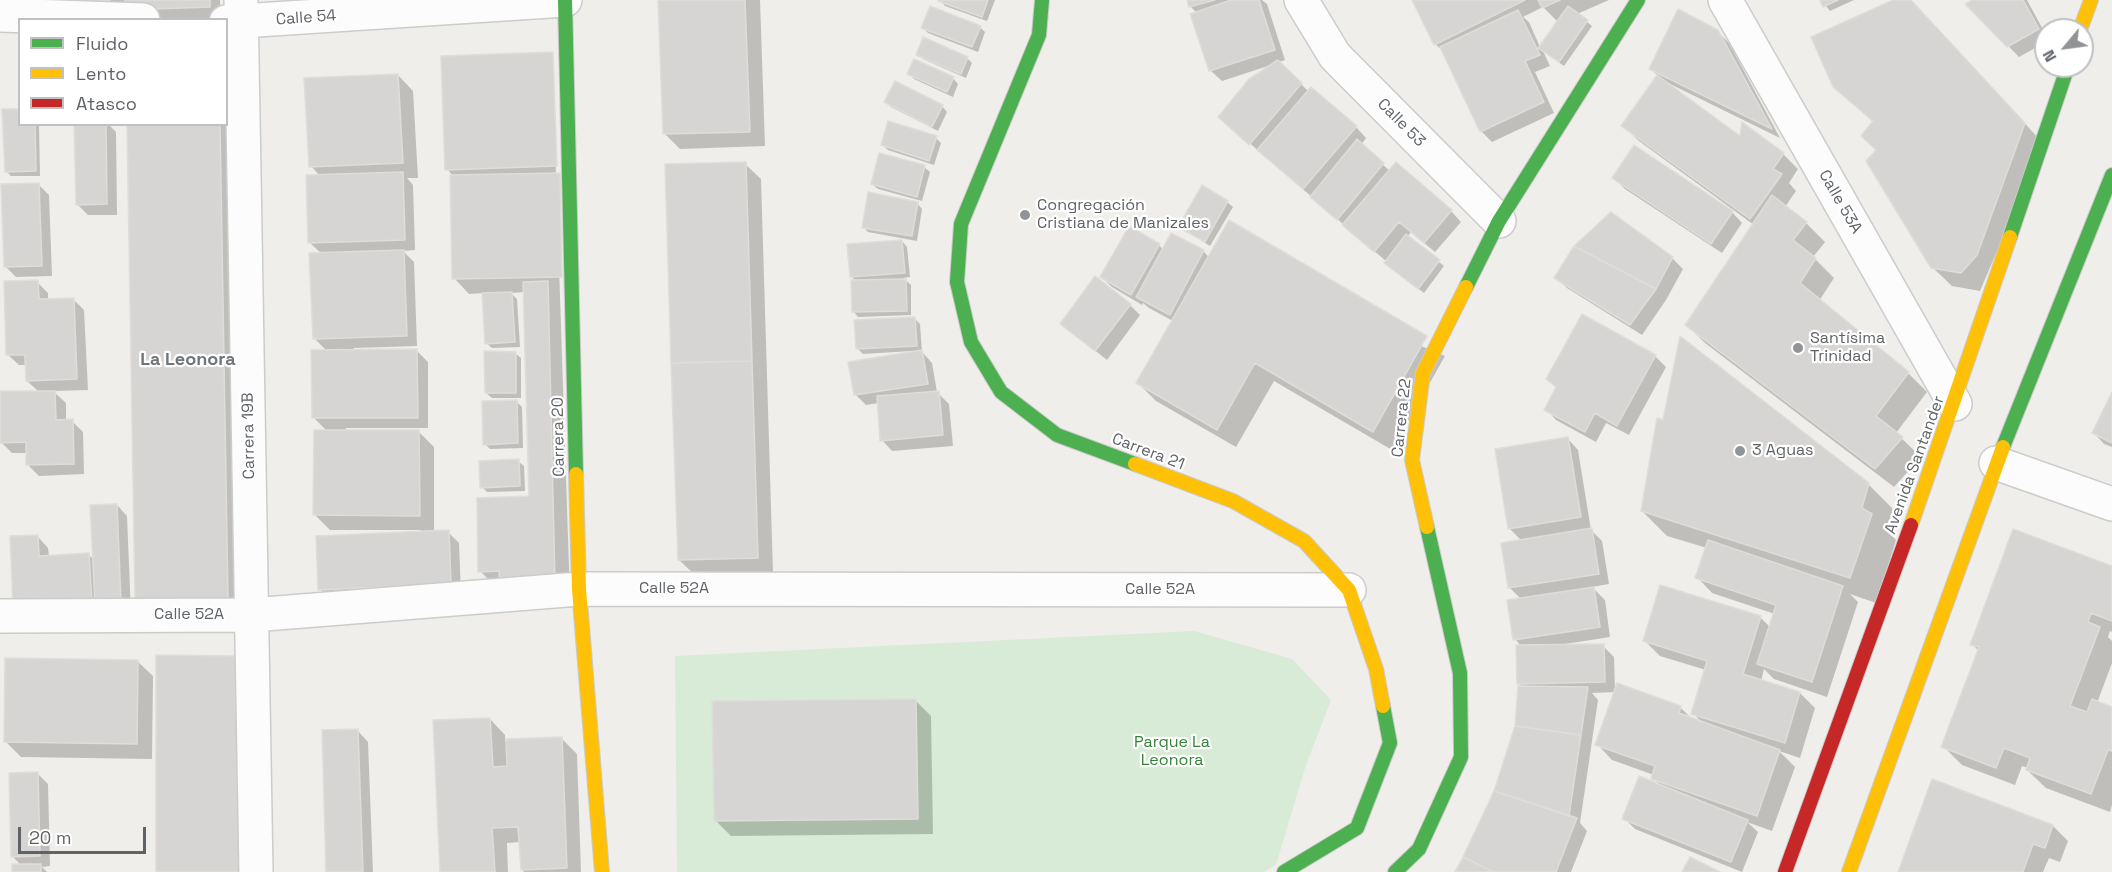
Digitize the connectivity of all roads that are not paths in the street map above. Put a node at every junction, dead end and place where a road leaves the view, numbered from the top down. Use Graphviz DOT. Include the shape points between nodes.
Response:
graph roads {
  1 [pos="565,0"];
  2 [pos="1042,0"];
  3 [pos="1638,0"];
  4 [pos="1725,0"];
  5 [pos="2091,0"];
  6 [pos="1306,9"];
  7 [pos="0,15"];
  8 [pos="236,15"];
  9 [pos="86,18"];
  10 [pos="2084,18"];
  11 [pos="2064,78"];
  12 [pos="2112,175"];
  13 [pos="1499,221"];
  14 [pos="1955,404"];
  15 [pos="1996,463"];
  16 [pos="2112,504"];
  17 [pos="579,589"];
  18 [pos="1349,590"];
  19 [pos="252,615"];
  20 [pos="0,616"];
  21 [pos="256,872"];
  22 [pos="602,872"];
  23 [pos="1284,872"];
  24 [pos="1395,872"];
  25 [pos="1785,872"];
  26 [pos="1849,872"];
  1 -- 8 [label="street, Calle 54"];
  1 -- 17 [label="main road, Carrera 20"];
  2 -- 18 [label="main road, Carrera 21" via="1039,35 961,224 957,282 971,342 1001,392 1057,435 1233,501 1304,541"];
  3 -- 13 [label="main road, Carrera 22"];
  4 -- 14 [label="street, Calle 53A"];
  5 -- 10 [label="main road"];
  6 -- 13 [label="street, Calle 53" via="1335,56"];
  7 -- 9 [label="street"];
  8 -- 19 [label="street, Carrera 19B"];
  11 -- 14 [label="main road, Avenida Santander"];
  12 -- 15 [label="main road"];
  13 -- 24 [label="main road, Carrera 22" via="1423,373 1412,460 1460,673 1461,757 1419,849"];
  14 -- 25 [label="main road, Avenida Santander"];
  15 -- 16 [label="street"];
  15 -- 26 [label="main road"];
  17 -- 18 [label="street, Calle 52A"];
  17 -- 19 [label="street, Calle 52A"];
  17 -- 22 [label="main road, Carrera 20"];
  18 -- 23 [label="main road, Carrera 21" via="1376,669 1390,743 1357,828"];
  19 -- 20 [label="street, Calle 52A"];
  19 -- 21 [label="street, Carrera 19B"];
}
